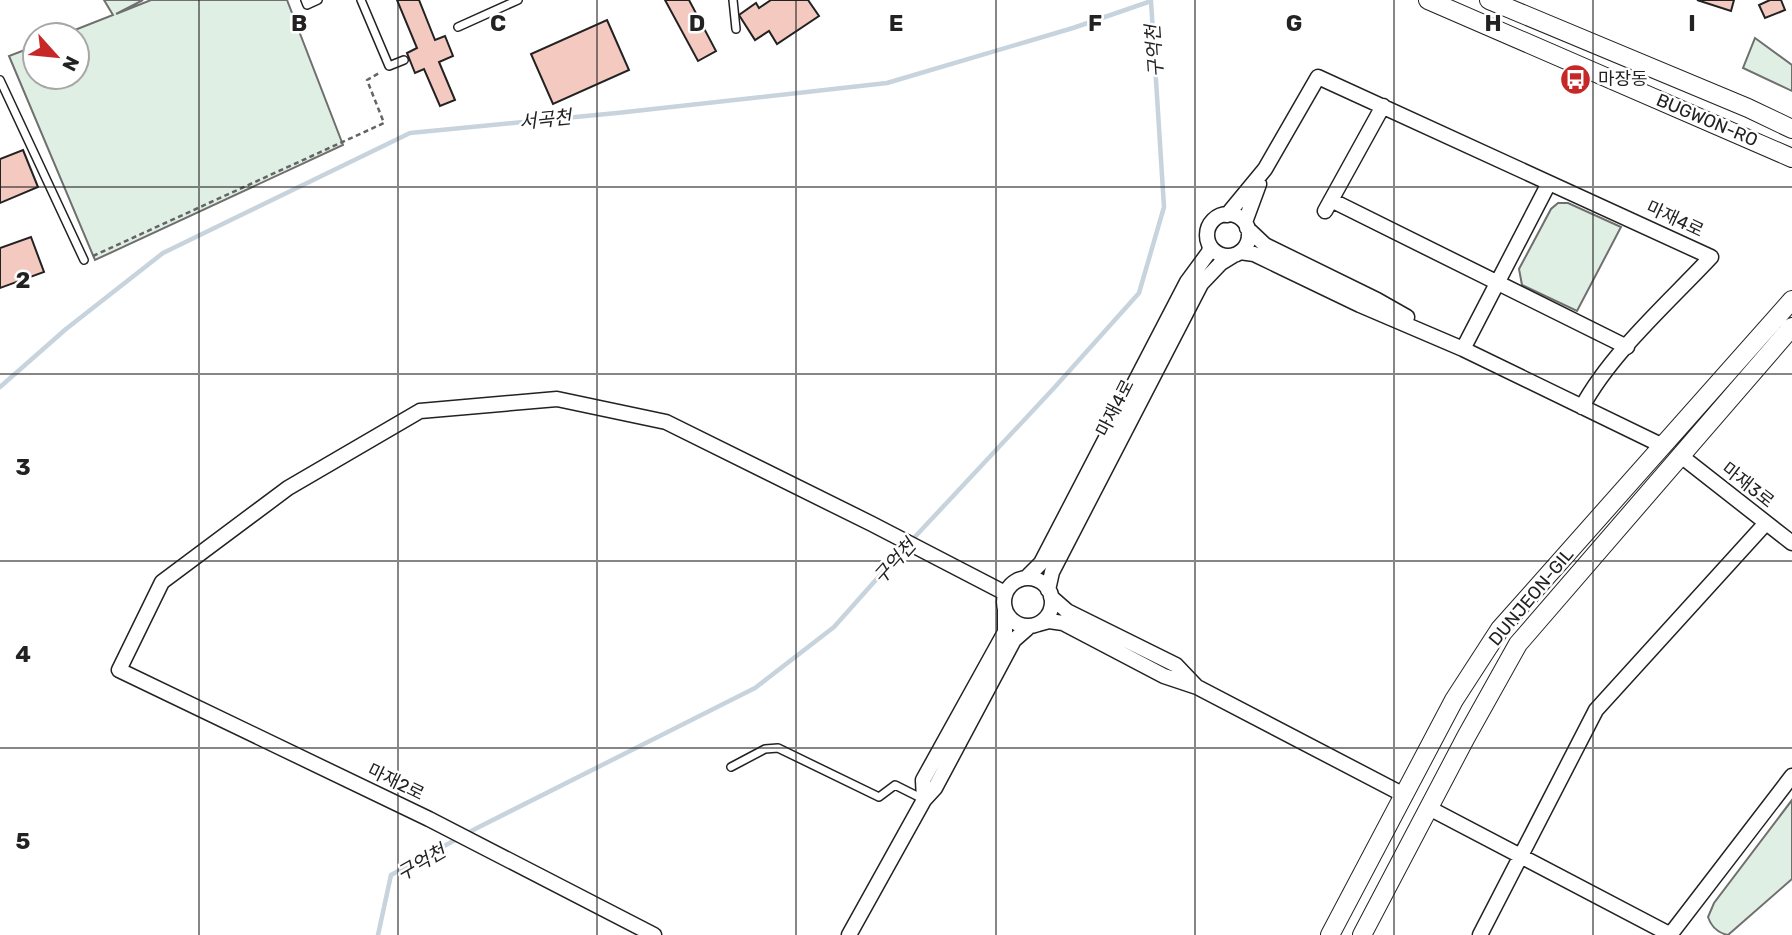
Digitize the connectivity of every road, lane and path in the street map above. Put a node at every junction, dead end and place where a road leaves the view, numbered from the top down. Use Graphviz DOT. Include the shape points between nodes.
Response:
graph roads {
  1 [pos="304,0"];
  2 [pos="318,0"];
  3 [pos="361,0"];
  4 [pos="519,0"];
  5 [pos="733,0"];
  6 [pos="1429,0"];
  7 [pos="1489,0"];
  8 [pos="1522,7"];
  9 [pos="458,27"];
  10 [pos="736,29"];
  11 [pos="404,60"];
  12 [pos="389,66"];
  13 [pos="0,80"];
  14 [pos="1383,106"];
  15 [pos="1773,120"];
  16 [pos="1792,123"];
  17 [pos="1792,129"];
  18 [pos="1761,143"];
  19 [pos="1792,158"];
  20 [pos="1792,168"];
  21 [pos="1265,169"];
  22 [pos="1549,183"];
  23 [pos="1227,215"];
  24 [pos="1246,225"];
  25 [pos="1210,246"];
  26 [pos="1237,254"];
  27 [pos="84,260"];
  28 [pos="1497,283"];
  29 [pos="1792,286"];
  30 [pos="1792,300"];
  31 [pos="1774,320"];
  32 [pos="1790,331"];
  33 [pos="1627,347"];
  34 [pos="1462,349"];
  35 [pos="1582,407"];
  36 [pos="1663,446"];
  37 [pos="1681,456"];
  38 [pos="1766,523"];
  39 [pos="1792,543"];
  40 [pos="1026,578"];
  41 [pos="1005,593"];
  42 [pos="1050,593"];
  43 [pos="1005,610"];
  44 [pos="1034,625"];
  45 [pos="1196,687"];
  46 [pos="731,767"];
  47 [pos="1792,776"];
  48 [pos="1404,795"];
  49 [pos="924,800"];
  50 [pos="1429,808"];
  51 [pos="1521,856"];
  52 [pos="654,935"];
  53 [pos="849,935"];
  54 [pos="1331,935"];
  55 [pos="1362,935"];
  56 [pos="1480,935"];
  57 [pos="1670,935"];
  1 -- 2 [label="lane" via="307,5"];
  3 -- 12 [label="lane"];
  4 -- 9 [label="lane"];
  5 -- 10 [label="lane"];
  6 -- 18 [label="street, BUGWON-RO"];
  7 -- 8 [label="street, BUGWON-RO"];
  8 -- 15 [label="street, BUGWON-RO"];
  11 -- 12 [label="lane"];
  12 -- 27 [label="path" via="367,80 384,123"];
  13 -- 27 [label="lane"];
  14 -- 21 [label="street, 마재4로" via="1318,77"];
  14 -- 22 [label="street, 마재4로"];
  14 -- 28 [label="street" via="1328,205"];
  15 -- 16 [label="street"];
  15 -- 17 [label="street, BUGWON-RO"];
  18 -- 19 [label="street, BUGWON-RO"];
  18 -- 20 [label="street"];
  21 -- 23 [label="street, 마재4로"];
  21 -- 24 [label="street, 마재4로"];
  22 -- 28 [label="street"];
  22 -- 33 [label="street, 마재4로" via="1711,257"];
  23 -- 24 [label="street"];
  23 -- 25 [label="street" via="1210,225"];
  24 -- 26 [label="street" via="1248,241"];
  24 -- 34 [label="street" via="1265,246 1377,300"];
  25 -- 26 [label="street" via="1220,255"];
  25 -- 40 [label="street, 마재4로" via="1041,563"];
  26 -- 34 [label="street" via="1254,254"];
  26 -- 42 [label="street, 마재4로" via="1201,284 1052,572"];
  28 -- 33 [label="street"];
  28 -- 34 [label="street"];
  29 -- 31 [label="street"];
  30 -- 31 [label="street, DUNJEON-GIL"];
  31 -- 36 [label="street, DUNJEON-GIL"];
  32 -- 37 [label="street, DUNJEON-GIL"];
  33 -- 35 [label="street, 마재4로"];
  34 -- 35 [label="street"];
  35 -- 36 [label="street"];
  36 -- 48 [label="street, DUNJEON-GIL" via="1500,629 1454,700"];
  37 -- 38 [label="street, 마재3로"];
  37 -- 50 [label="street, DUNJEON-GIL" via="1518,644"];
  38 -- 39 [label="street, 마재3로"];
  38 -- 51 [label="street" via="1596,710"];
  40 -- 41 [label="street" via="1014,581"];
  40 -- 42 [label="street" via="1037,579"];
  41 -- 43 [label="street"];
  41 -- 52 [label="street, 마재2로" via="666,422 557,399 420,411 288,488 162,582 119,670 429,819"];
  42 -- 44 [label="street" via="1049,612"];
  42 -- 45 [label="street" via="1067,611 1176,665"];
  43 -- 44 [label="street" via="1014,622"];
  43 -- 49 [label="street" via="1005,632 923,780"];
  44 -- 45 [label="street" via="1063,623 1164,676"];
  44 -- 49 [label="street" via="1014,640 935,788"];
  45 -- 48 [label="street"];
  46 -- 49 [label="lane" via="765,749 778,748 879,797 895,785"];
  47 -- 57 [label="street"];
  48 -- 50 [label="street"];
  48 -- 54 [label="street, DUNJEON-GIL"];
  49 -- 53 [label="street"];
  50 -- 51 [label="street"];
  50 -- 55 [label="street, DUNJEON-GIL"];
  51 -- 56 [label="street"];
  51 -- 57 [label="street"];
}
